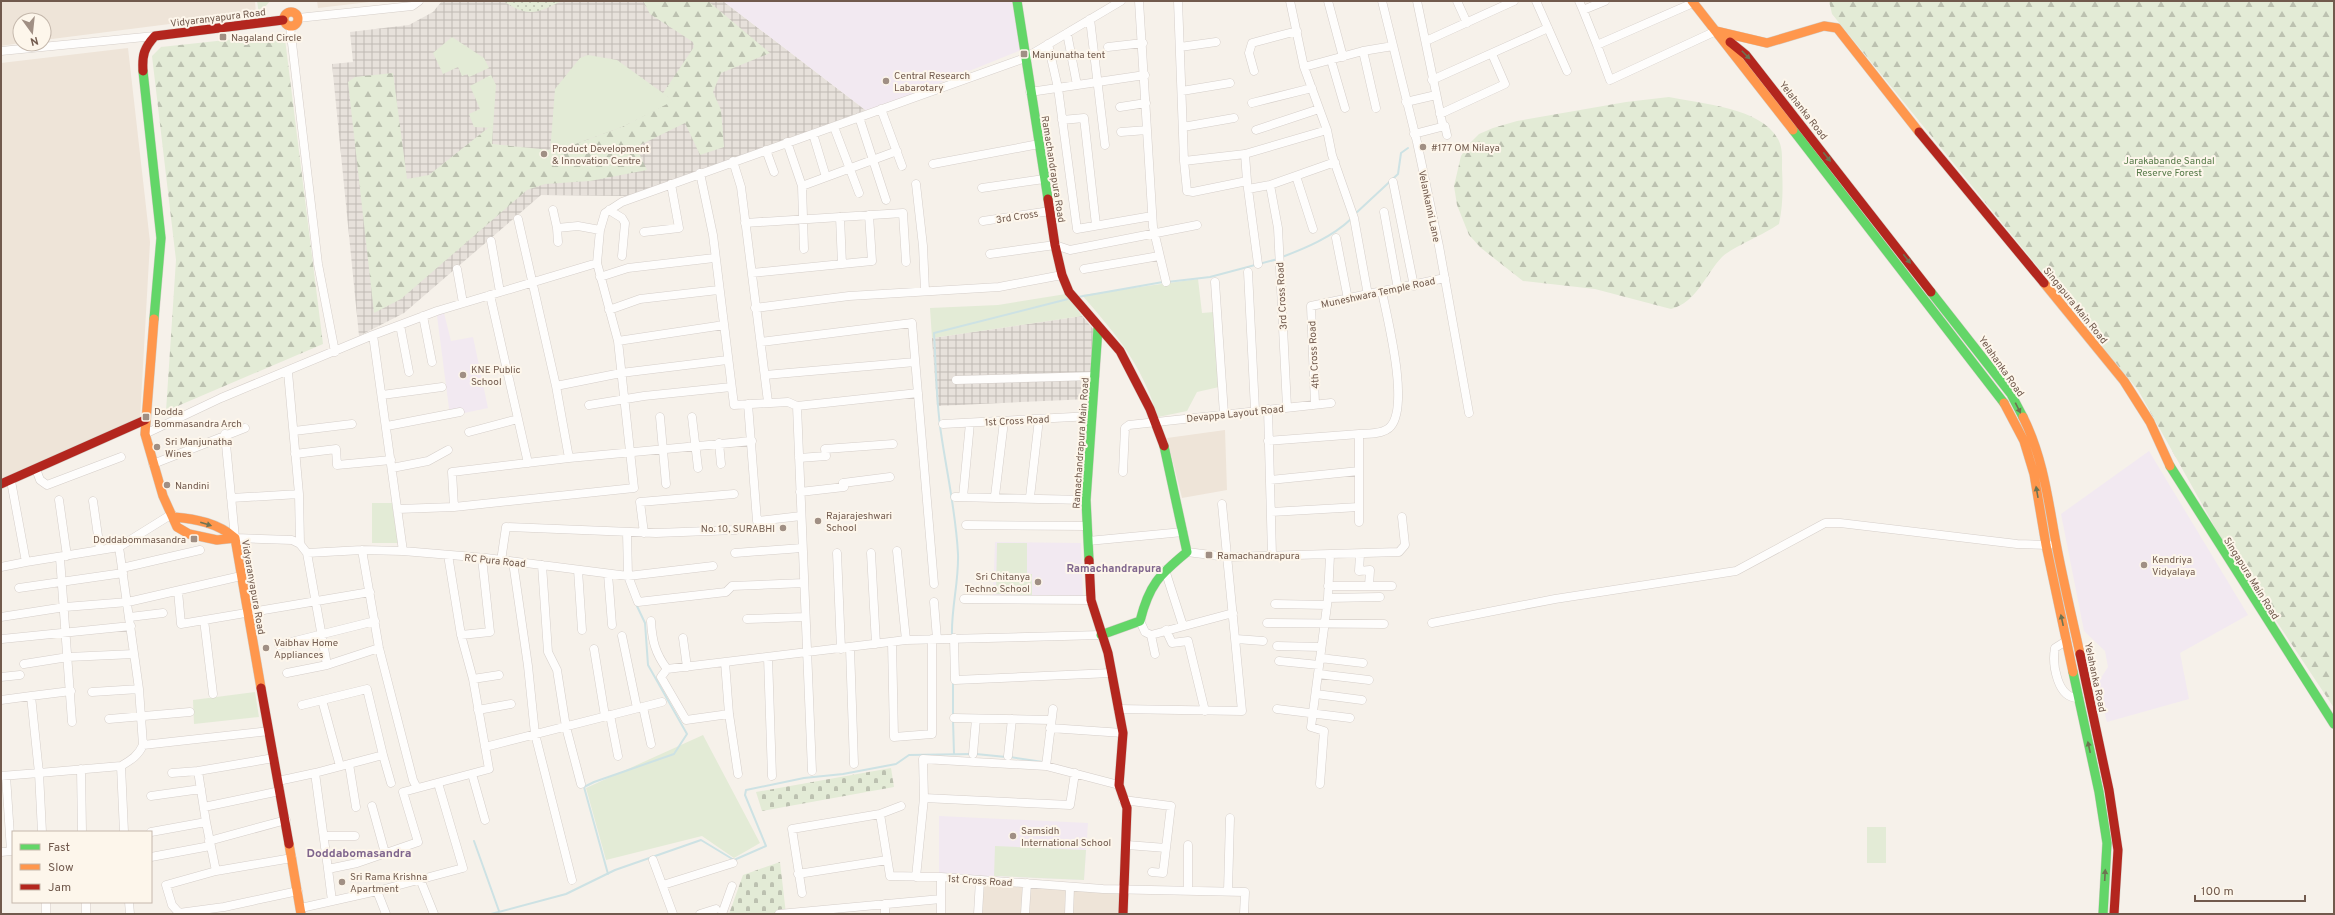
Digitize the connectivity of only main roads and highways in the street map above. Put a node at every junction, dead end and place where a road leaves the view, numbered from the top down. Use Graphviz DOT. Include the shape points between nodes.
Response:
graph roads {
  1 [pos="287,1"];
  2 [pos="1017,1"];
  3 [pos="1692,2"];
  4 [pos="298,18"];
  5 [pos="287,19"];
  6 [pos="1716,31"];
  7 [pos="1853,191"];
  8 [pos="1846,197"];
  9 [pos="1098,328"];
  10 [pos="145,420"];
  11 [pos="1,484"];
  12 [pos="173,515"];
  13 [pos="235,538"];
  14 [pos="1101,635"];
  15 [pos="2334,724"];
  16 [pos="301,911"];
  17 [pos="1123,914"];
  18 [pos="2103,914"];
  19 [pos="2114,914"];
  1 -- 5 [label="main road"];
  2 -- 9 [label="main road, Ramachandrapura Road" via="1038,144 1062,275 1069,292"];
  3 -- 6 [label="main road, Yelahanka Road"];
  4 -- 5 [label="main road" via="296,14"];
  5 -- 10 [label="main road, Vidyaranyapura Road" via="155,36 145,47 142,57 160,238"];
  6 -- 7 [label="main road, Yelahanka Road, one-way" via="1746,55"];
  6 -- 8 [label="main road, Yelahanka Road"];
  6 -- 15 [label="main road, Singapura Main Road" via="1767,44 1824,26 1837,28 1904,114 2124,381 2150,422 2174,475"];
  7 -- 8 [label="main road"];
  7 -- 19 [label="main road, Yelahanka Road, one-way" via="2011,394 2033,437 2044,472 2056,544 2110,797 2118,850"];
  18 -- 8 [label="main road, Yelahanka Road, one-way" via="2107,843 2099,792 2046,546 2034,474 2024,441 2002,399"];
  9 -- 14 [label="main road, Ramachandrapura Main Road" via="1086,500 1091,600"];
  9 -- 14 [label="main road, Ramachandrapura Road" via="1120,351 1155,422 1168,457 1187,552 1165,570 1146,597 1140,621"];
  10 -- 11 [label="main road"];
  10 -- 12 [label="main road" via="145,434 153,464 163,496"];
  12 -- 13 [label="main road, Vidyaranyapura Road, one-way" via="227,530"];
  12 -- 13 [label="main road" via="177,527 188,534 218,540"];
  13 -- 16 [label="main road, Vidyaranyapura Road"];
  14 -- 17 [label="main road, Ramachandrapura Main Road" via="1108,653 1123,733 1119,785 1127,808"];
}
